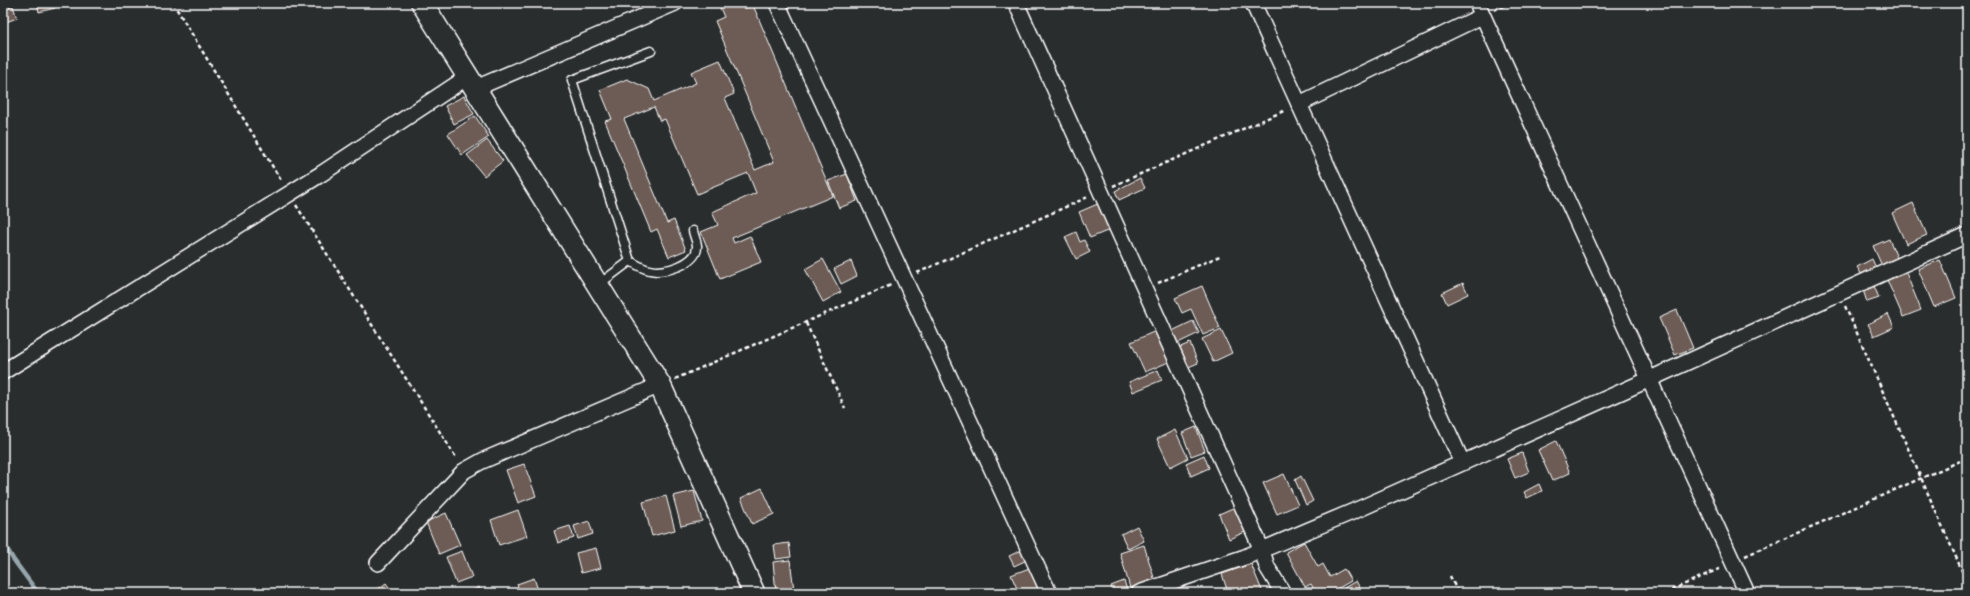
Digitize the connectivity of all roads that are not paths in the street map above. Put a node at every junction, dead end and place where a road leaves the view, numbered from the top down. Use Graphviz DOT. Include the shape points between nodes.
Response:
graph roads {
  1 [pos="422,3"];
  2 [pos="675,3"];
  3 [pos="777,3"];
  4 [pos="1016,3"];
  5 [pos="1253,3"];
  6 [pos="1480,9"];
  7 [pos="651,51"];
  8 [pos="472,82"];
  9 [pos="1299,104"];
  10 [pos="693,231"];
  11 [pos="1967,235"];
  12 [pos="630,261"];
  13 [pos="597,285"];
  14 [pos="3,372"];
  15 [pos="1650,379"];
  16 [pos="660,385"];
  17 [pos="1462,462"];
  18 [pos="1262,550"];
  19 [pos="378,563"];
  20 [pos="754,593"];
  21 [pos="1049,593"];
  22 [pos="1139,593"];
  23 [pos="1283,593"];
  24 [pos="1747,593"];
  1 -- 8 [label="street"];
  2 -- 8 [label="street"];
  3 -- 21 [label="street"];
  4 -- 18 [label="street"];
  5 -- 9 [label="street"];
  6 -- 9 [label="street"];
  6 -- 15 [label="street"];
  7 -- 12 [label="lane" via="572,80"];
  8 -- 13 [label="street"];
  8 -- 14 [label="street"];
  9 -- 17 [label="street"];
  10 -- 12 [label="lane" via="698,247 694,257 684,264 666,270 650,271"];
  11 -- 15 [label="street"];
  12 -- 13 [label="lane"];
  13 -- 16 [label="street"];
  15 -- 17 [label="street"];
  15 -- 24 [label="street"];
  16 -- 19 [label="street" via="464,471"];
  16 -- 20 [label="street"];
  17 -- 18 [label="street"];
  18 -- 22 [label="street"];
  18 -- 23 [label="street" via="1267,568"];
}
